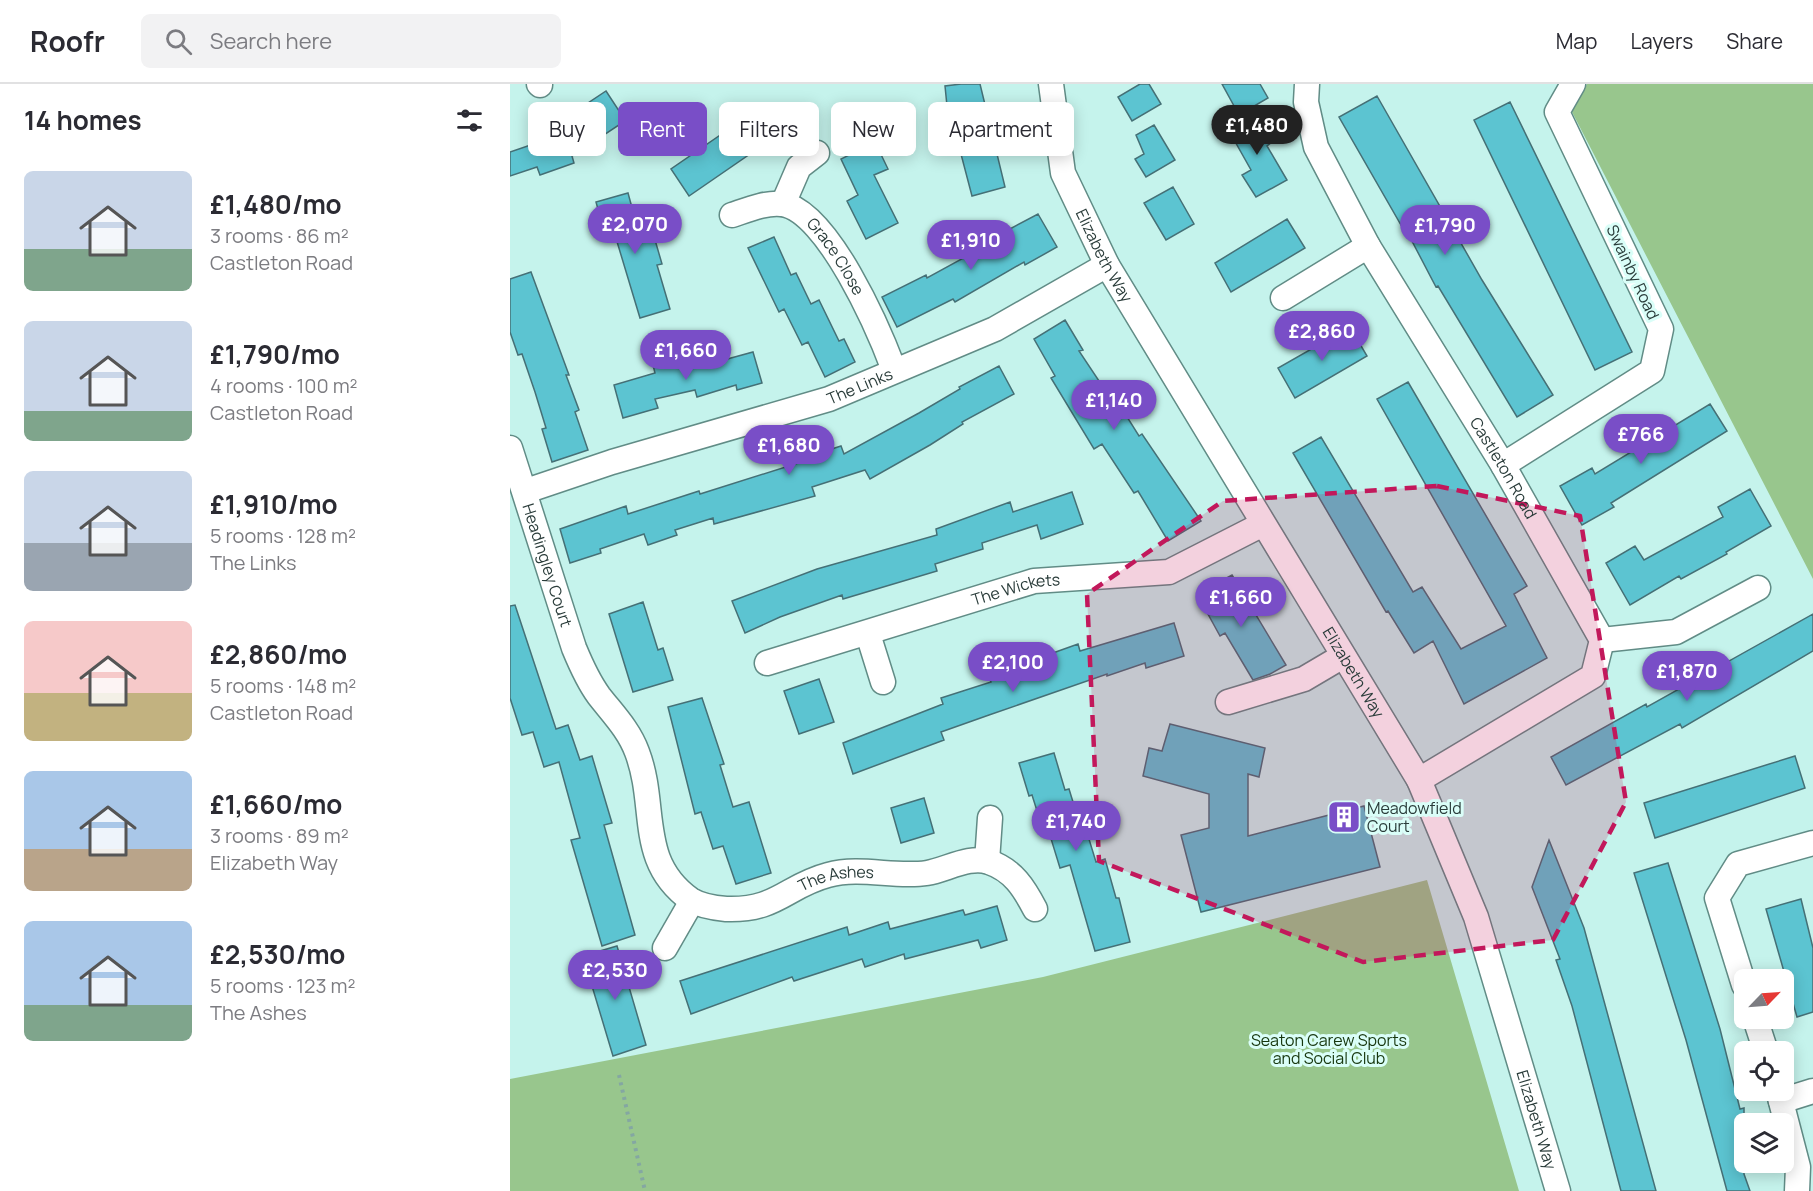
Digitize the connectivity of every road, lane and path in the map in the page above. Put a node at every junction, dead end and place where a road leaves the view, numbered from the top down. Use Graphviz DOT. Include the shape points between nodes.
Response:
graph roads {
  1 [pos="1051,84"];
  2 [pos="1307,84"];
  3 [pos="1574,84"];
  4 [pos="813,156"];
  5 [pos="783,204"];
  6 [pos="732,215"];
  7 [pos="1368,246"];
  8 [pos="1107,265"];
  9 [pos="1283,297"];
  10 [pos="894,370"];
  11 [pos="510,448"];
  12 [pos="1503,465"];
  13 [pos="526,491"];
  14 [pos="1263,524"];
  15 [pos="1758,588"];
  16 [pos="868,634"];
  17 [pos="1602,639"];
  18 [pos="1343,656"];
  19 [pos="767,663"];
  20 [pos="883,682"];
  21 [pos="1228,702"];
  22 [pos="1419,780"];
  23 [pos="990,818"];
  24 [pos="1813,843"];
  25 [pos="987,861"];
  26 [pos="692,901"];
  27 [pos="1035,909"];
  28 [pos="666,948"];
  29 [pos="1739,969"];
  30 [pos="619,1075"];
  31 [pos="1813,1091"];
  32 [pos="1794,1094"];
  33 [pos="1781,1101"];
  34 [pos="645,1191"];
  35 [pos="1558,1191"];
  36 [pos="1797,1191"];
  1 -- 8 [label="street, Elizabeth Way" via="1063,173"];
  2 -- 7 [label="street, Castleton Road" via="1306,102 1316,147"];
  3 -- 12 [label="street, Swainby Road" via="1557,112 1660,329 1652,371"];
  4 -- 5 [label="street" via="800,167"];
  5 -- 6 [label="street"];
  5 -- 10 [label="street, Grace Close" via="805,216 826,238 851,276"];
  7 -- 9 [label="street"];
  7 -- 12 [label="street, Castleton Road"];
  8 -- 10 [label="street, The Links" via="995,329"];
  8 -- 14 [label="street, Elizabeth Way"];
  10 -- 13 [label="street, The Links" via="829,399"];
  11 -- 13 [label="street, Headingley Court"];
  12 -- 17 [label="street, Castleton Road"];
  13 -- 26 [label="street, Headingley Court" via="585,675 637,750 649,796 651,844 659,865"];
  14 -- 16 [label="street, The Wickets" via="1169,572 1034,581"];
  14 -- 18 [label="street, Elizabeth Way"];
  15 -- 17 [label="street" via="1676,632"];
  16 -- 19 [label="street, The Wickets"];
  16 -- 20 [label="street"];
  17 -- 22 [label="street" via="1593,676"];
  18 -- 21 [label="street" via="1304,679"];
  18 -- 22 [label="street, Elizabeth Way"];
  22 -- 35 [label="street, Elizabeth Way" via="1476,916"];
  23 -- 25 [label="street"];
  24 -- 29 [label="street" via="1738,864 1717,898"];
  25 -- 26 [label="street, The Ashes" via="927,873 862,870 827,875 770,904 747,909 715,908"];
  25 -- 27 [label="street" via="1021,883"];
  26 -- 28 [label="street"];
  30 -- 34 [label="path"];
  31 -- 32 [label="street"];
  33 -- 36 [label="street" via="1798,1167"];
}
